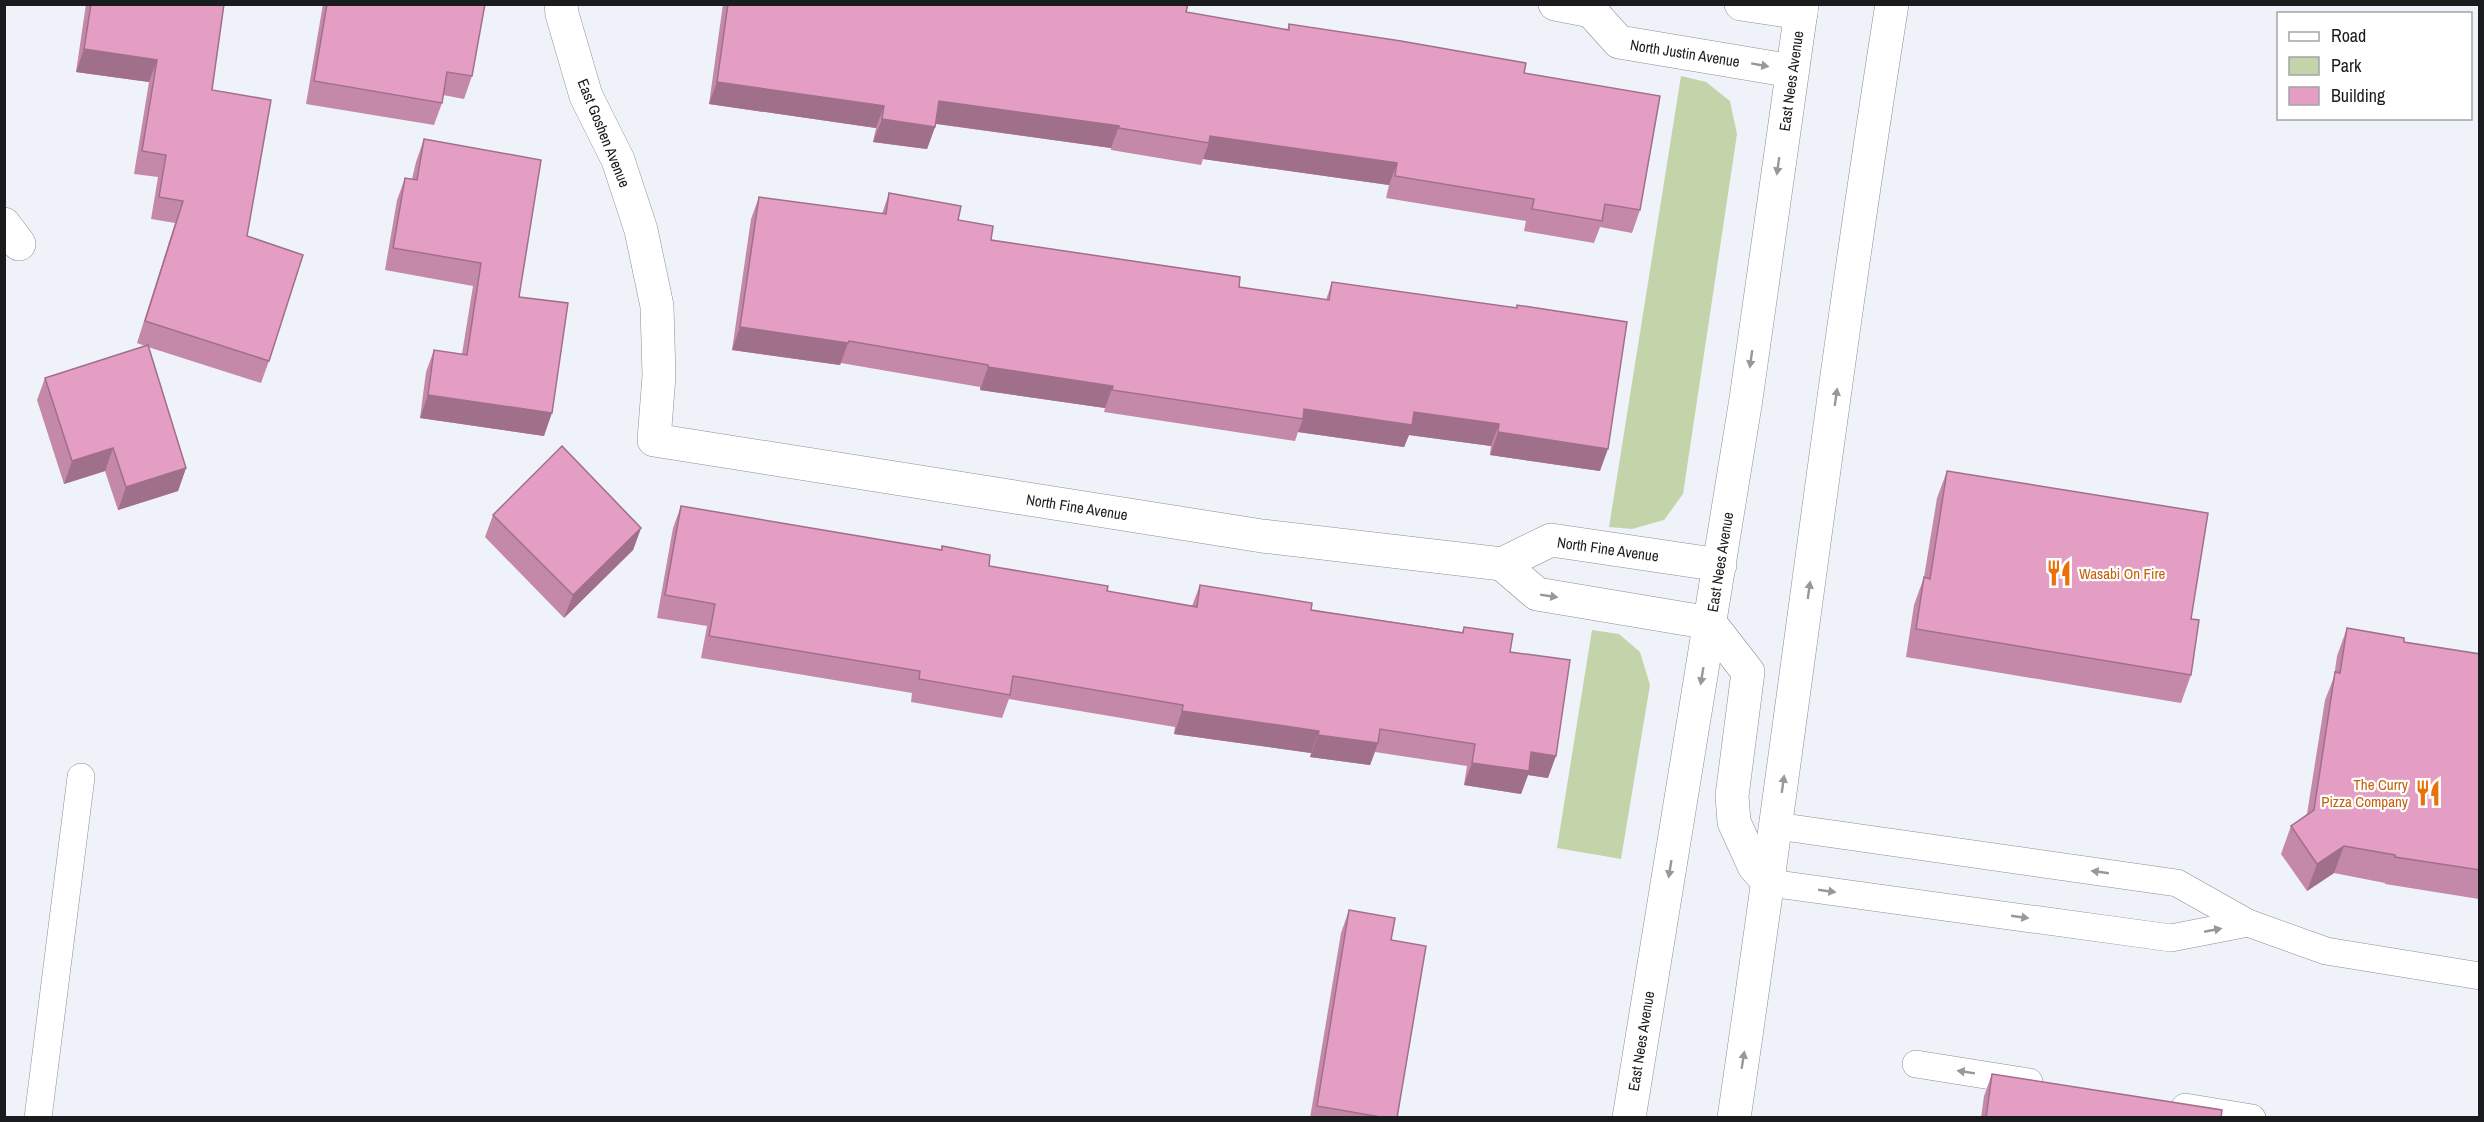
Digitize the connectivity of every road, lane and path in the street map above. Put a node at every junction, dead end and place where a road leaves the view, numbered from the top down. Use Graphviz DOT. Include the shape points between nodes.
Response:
graph roads {
  1 [pos="561,4"];
  2 [pos="1555,4"];
  3 [pos="1742,4"];
  4 [pos="1892,4"];
  5 [pos="1596,8"];
  6 [pos="1801,9"];
  7 [pos="1792,71"];
  8 [pos="654,440"];
  9 [pos="1502,564"];
  10 [pos="1720,565"];
  11 [pos="1710,623"];
  12 [pos="81,777"];
  13 [pos="1777,826"];
  14 [pos="1769,883"];
  15 [pos="2248,923"];
  16 [pos="2480,976"];
  17 [pos="1916,1064"];
  18 [pos="2055,1086"];
  19 [pos="2159,1103"];
  20 [pos="38,1118"];
  21 [pos="1629,1118"];
  22 [pos="1734,1118"];
  23 [pos="2252,1118"];
  1 -- 8 [label="main road, East Goshen Avenue" via="586,96 618,160 644,241 657,306 659,376"];
  2 -- 5 [label="main road, North Justin Avenue"];
  3 -- 6 [label="main road"];
  13 -- 4 [label="main road, one-way"];
  5 -- 7 [label="main road, North Justin Avenue, one-way" via="1619,42"];
  6 -- 7 [label="main road, East Nees Avenue"];
  7 -- 10 [label="main road, East Nees Avenue, one-way"];
  8 -- 9 [label="main road, North Fine Avenue" via="1262,536"];
  9 -- 10 [label="main road, North Fine Avenue" via="1551,540"];
  9 -- 11 [label="main road, one-way" via="1537,594"];
  10 -- 11 [label="main road, East Nees Avenue"];
  11 -- 14 [label="main road" via="1748,672 1732,796 1734,822 1754,866"];
  11 -- 21 [label="main road, East Nees Avenue, one-way"];
  12 -- 20 [label="lane"];
  13 -- 14 [label="main road"];
  15 -- 13 [label="lane, one-way" via="2177,883"];
  14 -- 15 [label="lane, one-way" via="2171,938"];
  22 -- 14 [label="main road, one-way"];
  15 -- 16 [label="lane" via="2326,951"];
  18 -- 17 [label="lane, one-way"];
  19 -- 23 [label="lane"];
}
